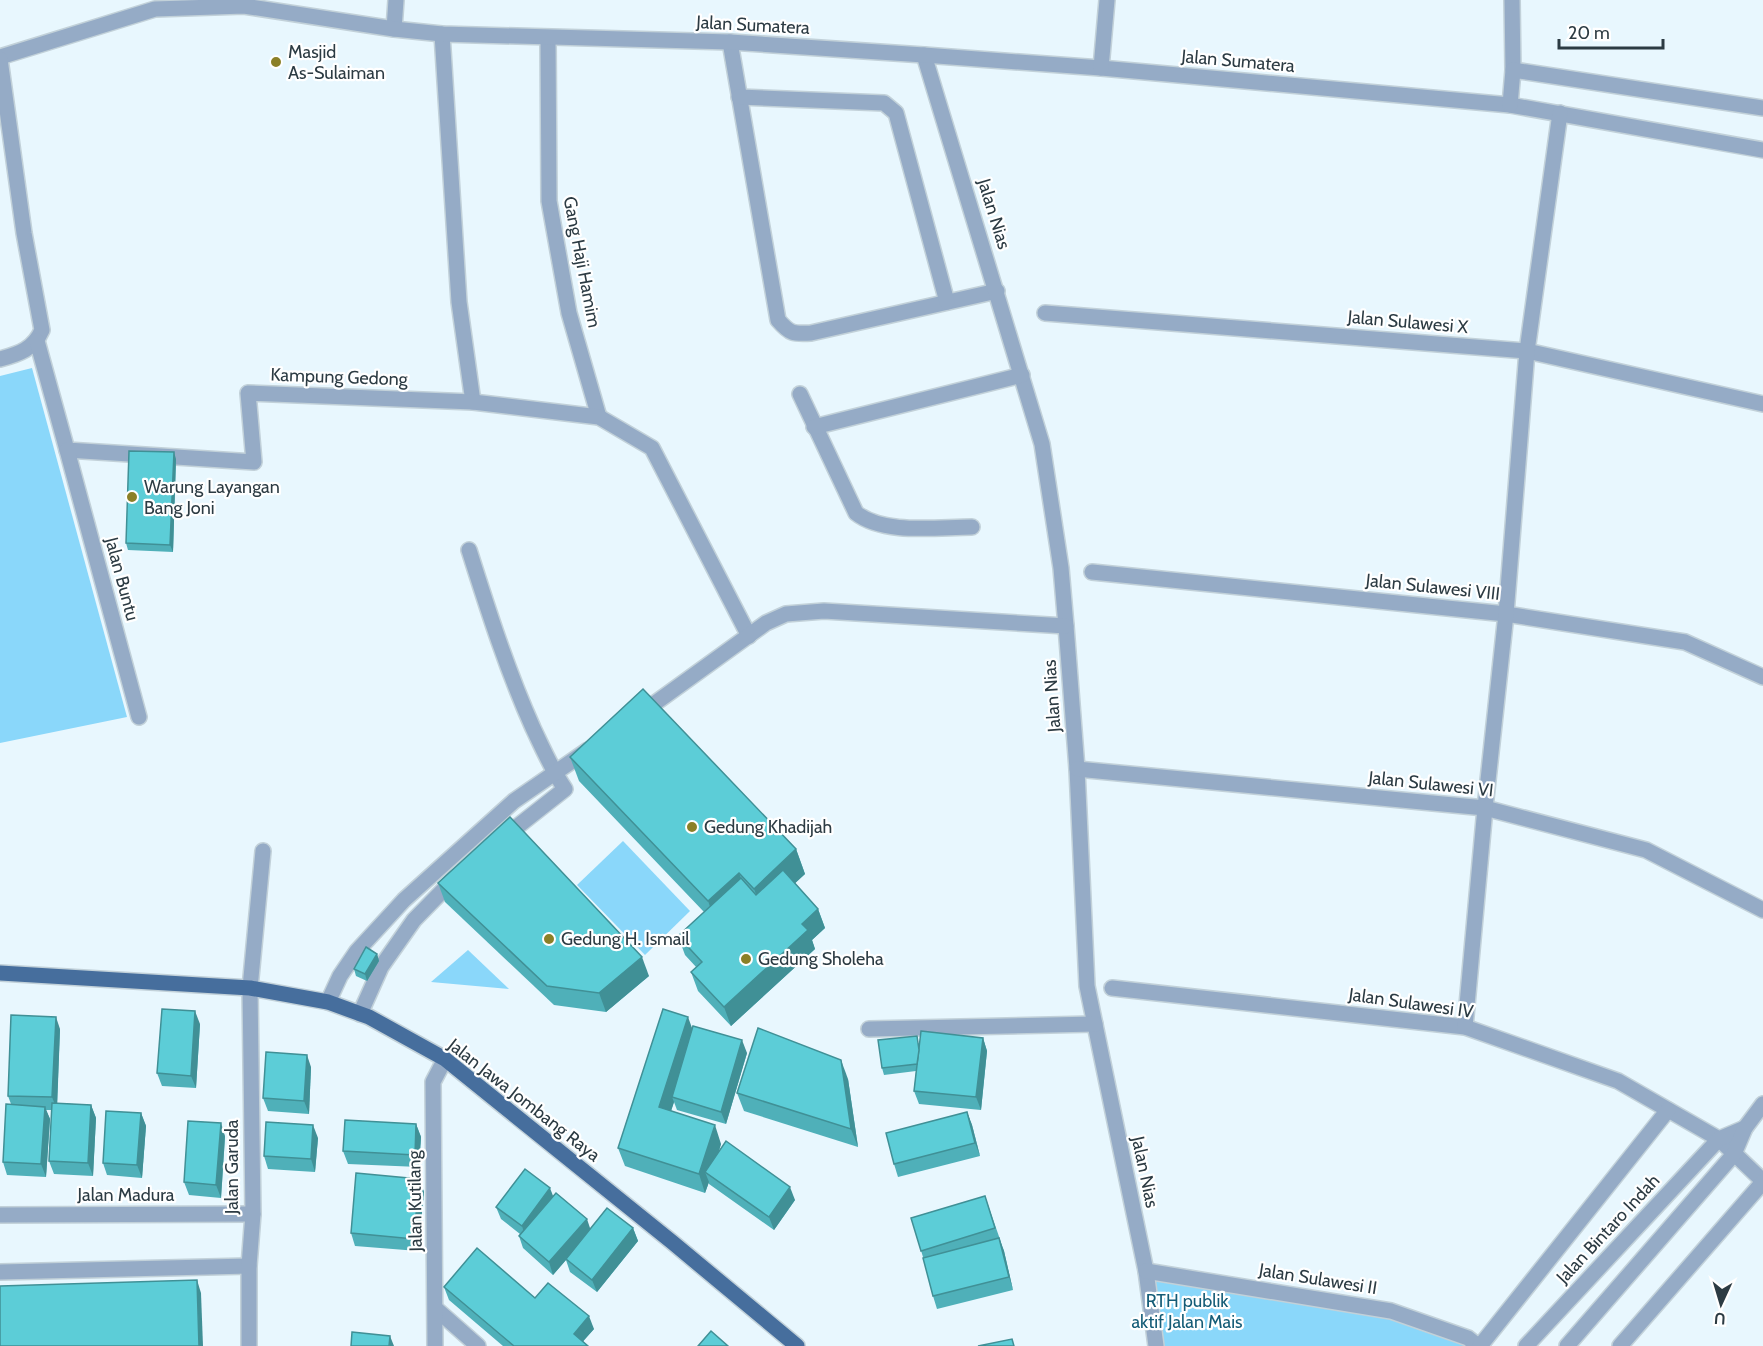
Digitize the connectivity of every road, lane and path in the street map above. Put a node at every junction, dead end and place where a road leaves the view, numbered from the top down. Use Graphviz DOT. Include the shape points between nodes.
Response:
graph roads {
  1 [pos="396,0"];
  2 [pos="1107,0"];
  3 [pos="1512,0"];
  4 [pos="244,3"];
  5 [pos="394,29"];
  6 [pos="442,34"];
  7 [pos="548,38"];
  8 [pos="730,42"];
  9 [pos="924,55"];
  10 [pos="0,58"];
  11 [pos="1101,68"];
  12 [pos="1513,70"];
  13 [pos="739,97"];
  14 [pos="1510,105"];
  15 [pos="1763,108"];
  16 [pos="1560,113"];
  17 [pos="1763,150"];
  18 [pos="997,291"];
  19 [pos="947,302"];
  20 [pos="1045,313"];
  21 [pos="37,341"];
  22 [pos="1527,351"];
  23 [pos="0,359"];
  24 [pos="1022,375"];
  25 [pos="800,394"];
  26 [pos="473,402"];
  27 [pos="1763,404"];
  28 [pos="599,417"];
  29 [pos="814,427"];
  30 [pos="67,450"];
  31 [pos="972,527"];
  32 [pos="469,550"];
  33 [pos="1092,572"];
  34 [pos="1506,614"];
  35 [pos="1066,626"];
  36 [pos="749,636"];
  37 [pos="1763,677"];
  38 [pos="139,717"];
  39 [pos="625,725"];
  40 [pos="598,743"];
  41 [pos="1077,769"];
  42 [pos="554,774"];
  43 [pos="1485,808"];
  44 [pos="489,849"];
  45 [pos="262,850"];
  46 [pos="464,870"];
  47 [pos="1763,910"];
  48 [pos="0,973"];
  49 [pos="250,988"];
  50 [pos="1112,988"];
  51 [pos="328,1002"];
  52 [pos="360,1014"];
  53 [pos="1095,1024"];
  54 [pos="1465,1027"];
  55 [pos="869,1029"];
  56 [pos="444,1059"];
  57 [pos="1763,1104"];
  58 [pos="1668,1110"];
  59 [pos="1745,1128"];
  60 [pos="1719,1139"];
  61 [pos="1734,1154"];
  62 [pos="1763,1182"];
  63 [pos="253,1214"];
  64 [pos="0,1215"];
  65 [pos="249,1266"];
  66 [pos="1146,1271"];
  67 [pos="0,1272"];
  68 [pos="436,1309"];
  69 [pos="249,1346"];
  70 [pos="435,1346"];
  71 [pos="478,1346"];
  72 [pos="797,1346"];
  73 [pos="1156,1346"];
  74 [pos="1479,1346"];
  75 [pos="1526,1346"];
  76 [pos="1566,1346"];
  77 [pos="1620,1346"];
  1 -- 5 [label="street"];
  2 -- 11 [label="street"];
  3 -- 12 [label="street"];
  4 -- 5 [label="street, Jalan Sumatera"];
  4 -- 10 [label="street, Jalan Sumatera" via="155,9"];
  5 -- 6 [label="street, Jalan Sumatera"];
  6 -- 7 [label="street, Jalan Sumatera"];
  6 -- 26 [label="street" via="459,302"];
  7 -- 8 [label="street, Jalan Sumatera"];
  7 -- 28 [label="street, Gang Haji Hamim" via="549,201 569,313"];
  8 -- 9 [label="street, Jalan Sumatera"];
  8 -- 13 [label="street"];
  9 -- 11 [label="street, Jalan Sumatera"];
  9 -- 18 [label="street, Jalan Nias"];
  10 -- 21 [label="street" via="42,330"];
  11 -- 14 [label="street, Jalan Sumatera"];
  12 -- 14 [label="street"];
  12 -- 15 [label="street"];
  13 -- 19 [label="street" via="884,103 896,113"];
  13 -- 19 [label="street" via="778,320 784,327 794,334 811,333"];
  14 -- 16 [label="street, Jalan Sumatera"];
  16 -- 17 [label="street, Jalan Sumatera"];
  16 -- 22 [label="street"];
  18 -- 19 [label="street"];
  18 -- 24 [label="street, Jalan Nias"];
  20 -- 22 [label="street, Jalan Sulawesi X"];
  21 -- 23 [label="street" via="20,353"];
  21 -- 30 [label="street"];
  22 -- 27 [label="street, Jalan Sulawesi X"];
  22 -- 34 [label="street"];
  24 -- 29 [label="street"];
  24 -- 35 [label="street, Jalan Nias" via="1042,444"];
  25 -- 29 [label="street"];
  26 -- 28 [label="street, Kampung Gedong"];
  26 -- 30 [label="street, Kampung Gedong" via="248,393 254,462"];
  28 -- 36 [label="street, Kampung Gedong" via="652,448"];
  29 -- 31 [label="street" via="856,513 864,520 880,526"];
  30 -- 38 [label="street, Jalan Buntu"];
  32 -- 42 [label="street" via="515,687"];
  33 -- 34 [label="street, Jalan Sulawesi VIII"];
  34 -- 37 [label="street, Jalan Sulawesi VIII" via="1685,642"];
  34 -- 43 [label="street"];
  35 -- 36 [label="street" via="824,611 786,614"];
  35 -- 41 [label="street, Jalan Nias"];
  36 -- 39 [label="street"];
  40 -- 42 [label="street"];
  41 -- 43 [label="street, Jalan Sulawesi VI"];
  41 -- 53 [label="street, Jalan Nias" via="1087,986"];
  42 -- 44 [label="street" via="565,789"];
  42 -- 51 [label="street" via="514,801 404,900 357,951 339,976"];
  43 -- 47 [label="street, Jalan Sulawesi VI" via="1646,850"];
  43 -- 54 [label="street"];
  45 -- 49 [label="street, Jalan Garuda"];
  46 -- 52 [label="street" via="414,921 381,967"];
  48 -- 49 [label="main road, Jalan Jawa Jombang Raya"];
  49 -- 51 [label="main road, Jalan Jawa Jombang Raya"];
  49 -- 63 [label="street, Jalan Garuda"];
  50 -- 54 [label="street, Jalan Sulawesi IV"];
  51 -- 52 [label="main road, Jalan Jawa Jombang Raya"];
  52 -- 56 [label="main road, Jalan Jawa Jombang Raya"];
  53 -- 55 [label="street"];
  53 -- 66 [label="street, Jalan Nias"];
  54 -- 58 [label="street, Jalan Sulawesi IV" via="1618,1081"];
  56 -- 68 [label="street, Jalan Kutilang" via="433,1082"];
  56 -- 72 [label="main road, Jalan Jawa Jombang Raya"];
  57 -- 59 [label="street"];
  58 -- 60 [label="street, Jalan Sulawesi IV"];
  58 -- 74 [label="street"];
  59 -- 60 [label="street"];
  59 -- 61 [label="street"];
  60 -- 61 [label="street, Jalan Sulawesi IV"];
  60 -- 75 [label="street, Jalan Bintaro Indah"];
  61 -- 62 [label="street, Jalan Sulawesi IV"];
  61 -- 76 [label="street"];
  62 -- 77 [label="street"];
  63 -- 64 [label="street, Jalan Madura"];
  63 -- 65 [label="street, Jalan Garuda"];
  65 -- 67 [label="street"];
  65 -- 69 [label="street, Jalan Garuda"];
  66 -- 73 [label="street, Jalan Nias"];
  66 -- 74 [label="street, Jalan Sulawesi II" via="1391,1311 1468,1338"];
  68 -- 70 [label="street, Jalan Kutilang"];
  68 -- 71 [label="street"];
}
